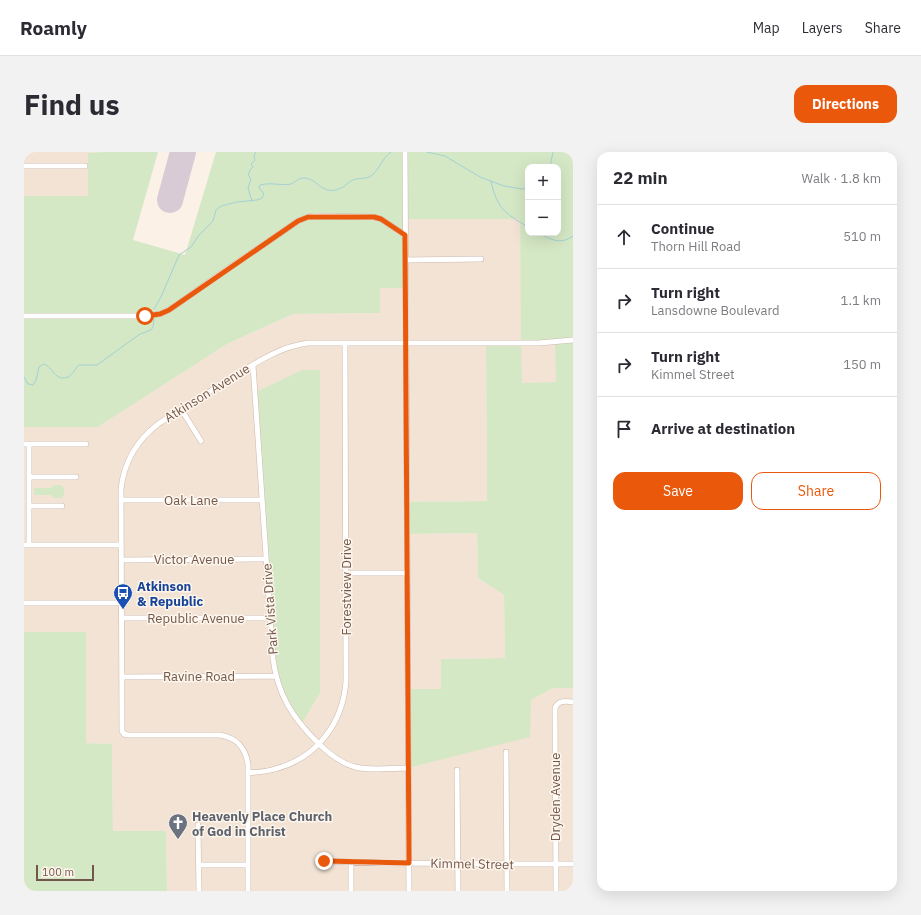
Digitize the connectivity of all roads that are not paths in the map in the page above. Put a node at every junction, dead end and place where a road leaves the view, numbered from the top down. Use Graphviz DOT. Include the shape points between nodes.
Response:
graph roads {
  1 [pos="405,152"];
  2 [pos="24,166"];
  3 [pos="85,166"];
  4 [pos="405,235"];
  5 [pos="481,259"];
  6 [pos="406,260"];
  7 [pos="24,316"];
  8 [pos="573,340"];
  9 [pos="406,342"];
  10 [pos="345,343"];
  11 [pos="253,365"];
  12 [pos="181,409"];
  13 [pos="201,441"];
  14 [pos="27,444"];
  15 [pos="86,444"];
  16 [pos="27,478"];
  17 [pos="76,478"];
  18 [pos="121,500"];
  19 [pos="262,500"];
  20 [pos="29,506"];
  21 [pos="62,506"];
  22 [pos="27,545"];
  23 [pos="121,545"];
  24 [pos="266,559"];
  25 [pos="121,560"];
  26 [pos="346,573"];
  27 [pos="407,574"];
  28 [pos="24,603"];
  29 [pos="121,603"];
  30 [pos="121,618"];
  31 [pos="270,618"];
  32 [pos="276,676"];
  33 [pos="122,677"];
  34 [pos="573,702"];
  35 [pos="319,744"];
  36 [pos="506,752"];
  37 [pos="408,768"];
  38 [pos="457,770"];
  39 [pos="248,773"];
  40 [pos="198,825"];
  41 [pos="324,861"];
  42 [pos="352,862"];
  43 [pos="409,863"];
  44 [pos="248,864"];
  45 [pos="458,864"];
  46 [pos="507,864"];
  47 [pos="556,864"];
  48 [pos="573,864"];
  49 [pos="198,865"];
  50 [pos="199,891"];
  51 [pos="248,891"];
  52 [pos="351,891"];
  53 [pos="409,891"];
  54 [pos="458,891"];
  55 [pos="507,891"];
  56 [pos="556,891"];
  1 -- 4 [label="street"];
  2 -- 3 [label="street"];
  4 -- 6 [label="street"];
  4 -- 7 [label="street" via="374,217 308,217 298,221 160,314"];
  5 -- 6 [label="street"];
  6 -- 9 [label="street"];
  8 -- 9 [label="street, Atkinson Avenue" via="551,343"];
  9 -- 10 [label="street, Atkinson Avenue"];
  9 -- 27 [label="street"];
  10 -- 11 [label="street, Atkinson Avenue" via="308,343 292,346 273,353"];
  10 -- 26 [label="street, Forestview Drive"];
  11 -- 12 [label="street, Atkinson Avenue"];
  11 -- 19 [label="street, Park Vista Drive"];
  12 -- 13 [label="street"];
  12 -- 18 [label="street, Atkinson Avenue" via="151,429 134,448 124,473"];
  14 -- 15 [label="street"];
  14 -- 16 [label="street"];
  16 -- 17 [label="street"];
  16 -- 20 [label="street"];
  18 -- 19 [label="street, Oak Lane"];
  18 -- 23 [label="street, Atkinson Avenue"];
  19 -- 24 [label="street, Park Vista Drive"];
  20 -- 21 [label="street"];
  20 -- 22 [label="street"];
  22 -- 23 [label="street"];
  23 -- 25 [label="street, Atkinson Avenue"];
  24 -- 25 [label="street, Victor Avenue"];
  24 -- 31 [label="street, Park Vista Drive"];
  25 -- 29 [label="street, Atkinson Avenue"];
  26 -- 27 [label="street"];
  26 -- 35 [label="street, Forestview Drive" via="346,691 335,724"];
  27 -- 37 [label="street"];
  28 -- 29 [label="street"];
  29 -- 30 [label="street, Atkinson Avenue"];
  30 -- 31 [label="street, Republic Avenue"];
  30 -- 33 [label="street, Atkinson Avenue"];
  31 -- 32 [label="street, Park Vista Drive"];
  32 -- 33 [label="street, Ravine Road"];
  32 -- 35 [label="street, Park Vista Drive" via="290,711"];
  33 -- 39 [label="street, Atkinson Avenue" via="123,733 230,737 245,751"];
  34 -- 47 [label="street, Dryden Avenue" via="563,701 555,708"];
  35 -- 37 [label="street, Park Vista Drive" via="334,758 355,767"];
  35 -- 39 [label="street, Forestview Drive" via="301,759 288,765"];
  36 -- 46 [label="street"];
  37 -- 43 [label="street"];
  38 -- 45 [label="street"];
  39 -- 44 [label="street"];
  40 -- 49 [label="street"];
  41 -- 42 [label="street, Kimmel Street"];
  42 -- 43 [label="street, Kimmel Street"];
  42 -- 52 [label="street"];
  43 -- 45 [label="street, Kimmel Street"];
  43 -- 53 [label="street"];
  44 -- 49 [label="street"];
  44 -- 51 [label="street"];
  45 -- 46 [label="street, Kimmel Street"];
  45 -- 54 [label="street"];
  46 -- 47 [label="street, Kimmel Street"];
  46 -- 55 [label="street"];
  47 -- 48 [label="street, Kimmel Street"];
  47 -- 56 [label="street, Dryden Avenue"];
  49 -- 50 [label="street"];
}
